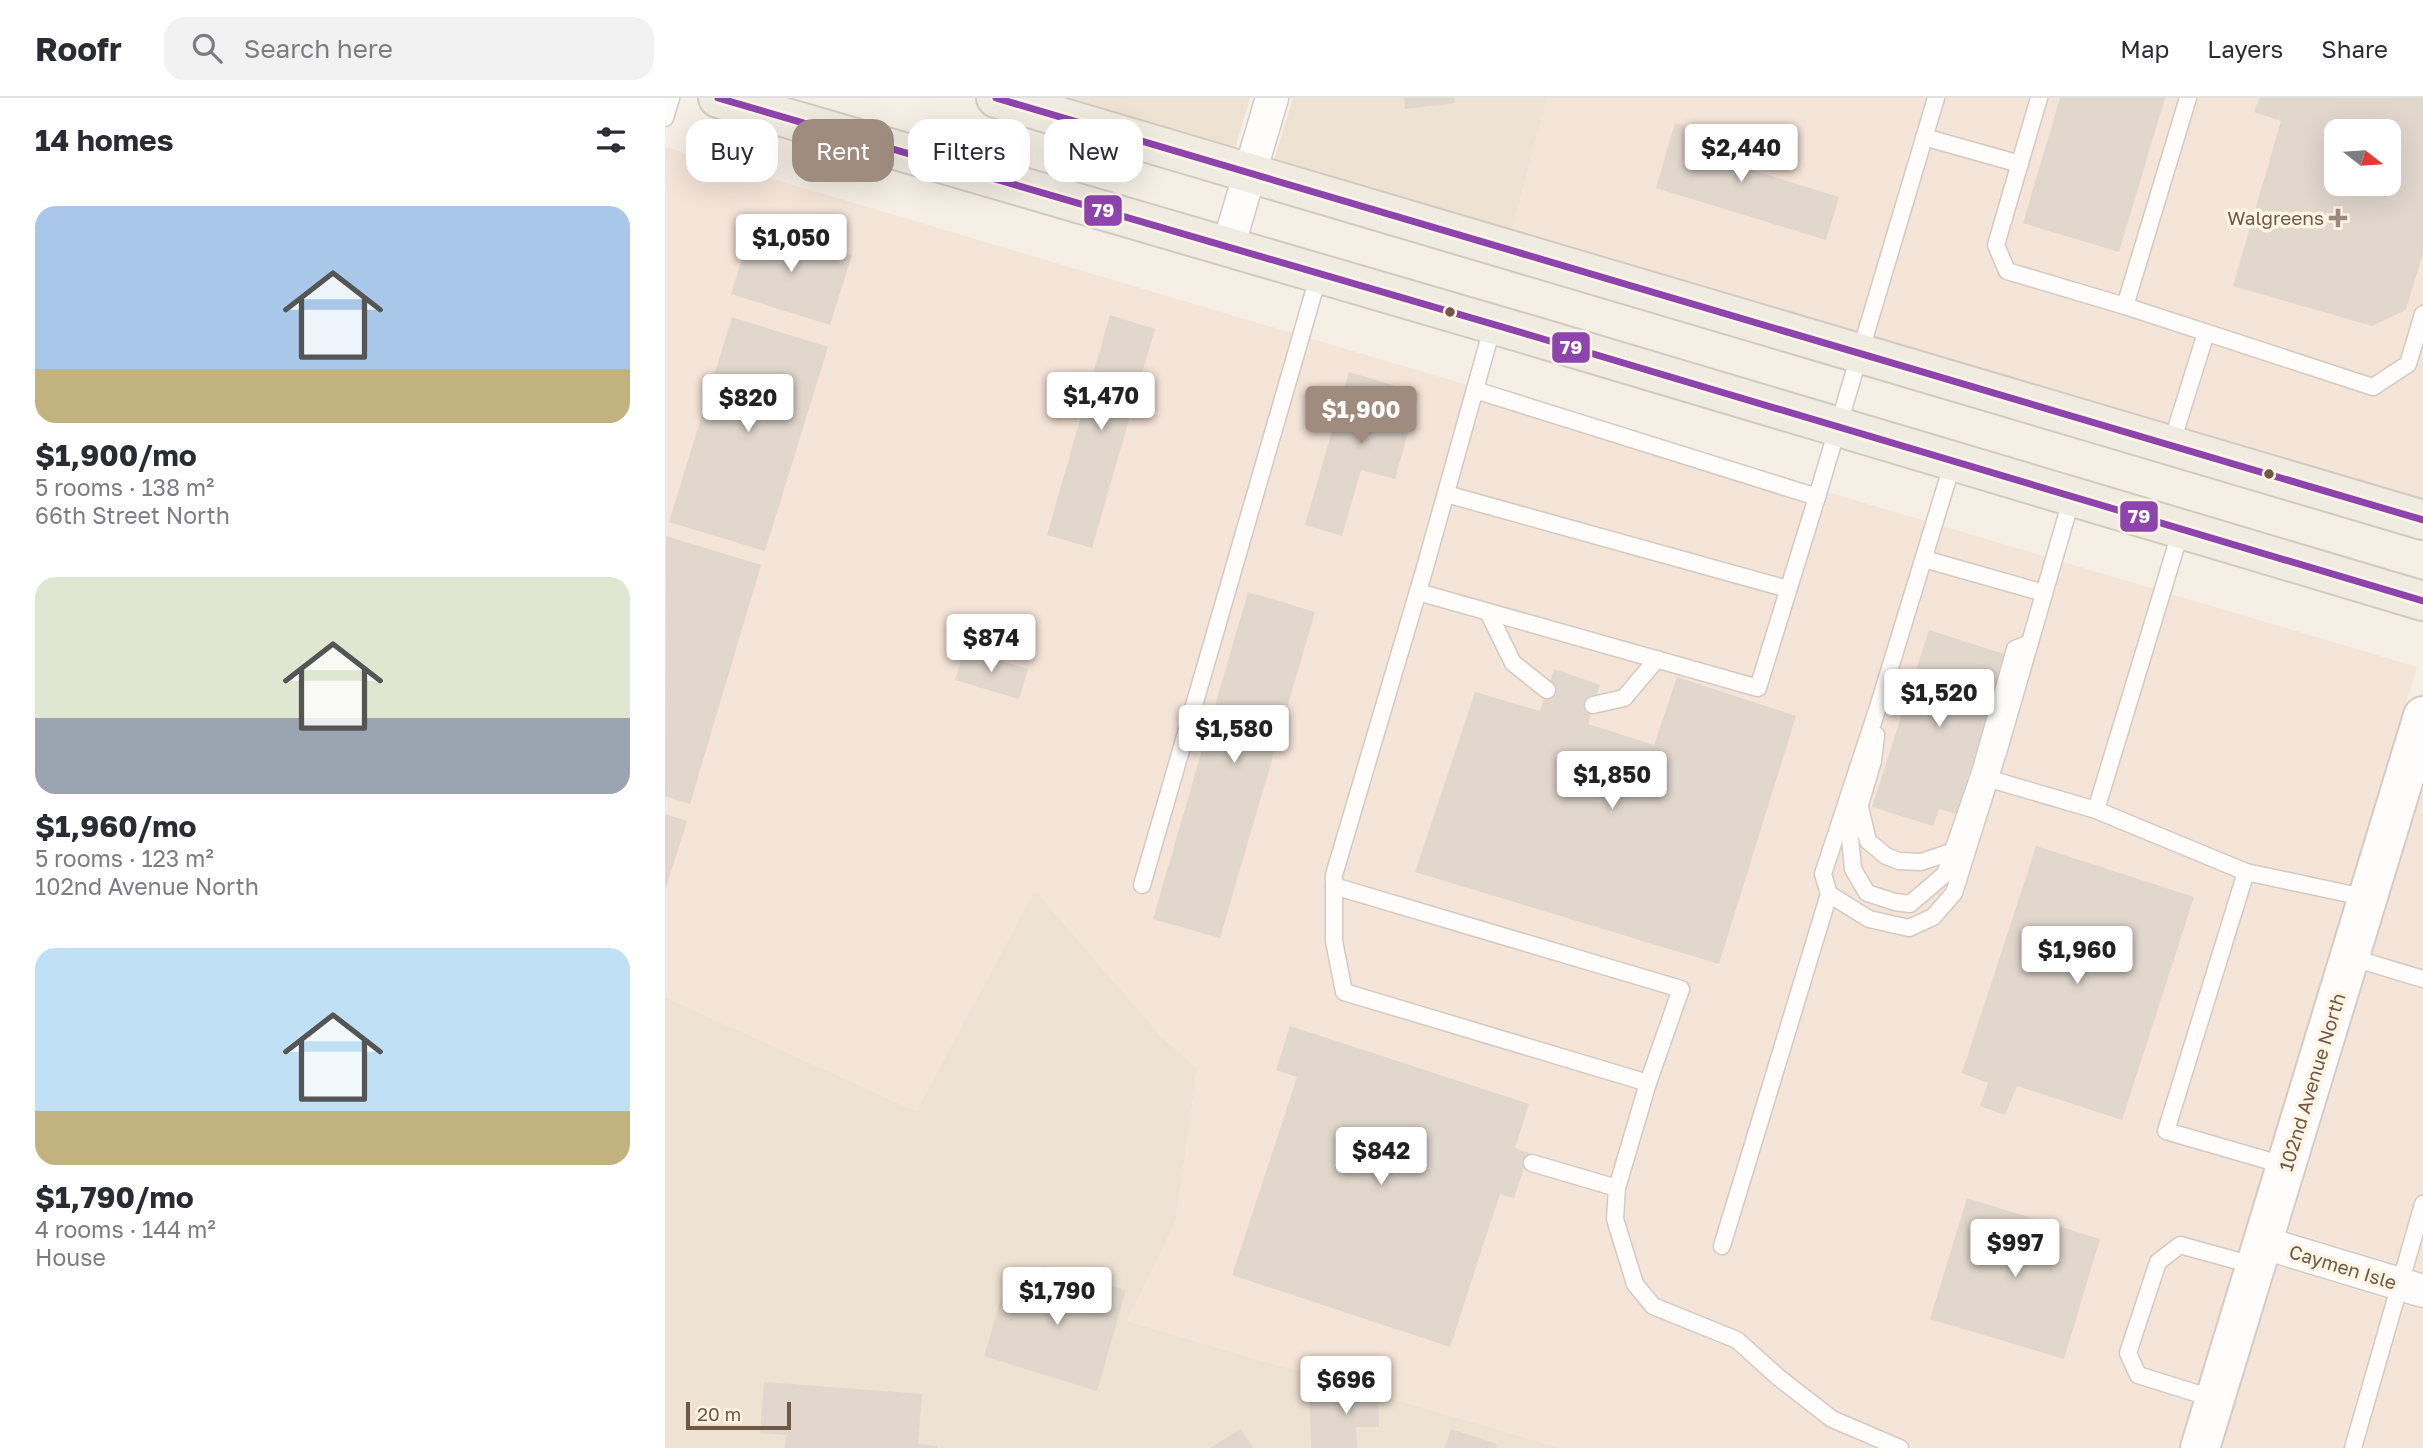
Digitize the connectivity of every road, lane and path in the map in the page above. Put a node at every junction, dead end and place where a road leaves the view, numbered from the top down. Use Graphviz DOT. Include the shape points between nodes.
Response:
graph roads {
  1 [pos="671,98"];
  2 [pos="718,98"];
  3 [pos="996,98"];
  4 [pos="1272,98"];
  5 [pos="1936,98"];
  6 [pos="2039,98"];
  7 [pos="2188,98"];
  8 [pos="665,118"];
  9 [pos="1924,137"];
  10 [pos="2020,164"];
  11 [pos="1249,171"];
  12 [pos="1229,247"];
  13 [pos="1319,274"];
  14 [pos="2125,306"];
  15 [pos="2423,314"];
  16 [pos="1493,325"];
  17 [pos="2206,333"];
  18 [pos="1860,354"];
  19 [pos="1475,390"];
  20 [pos="1838,427"];
  21 [pos="2171,445"];
  22 [pos="1953,462"];
  23 [pos="1446,494"];
  24 [pos="1817,496"];
  25 [pos="2072,497"];
  26 [pos="2423,520"];
  27 [pos="2181,530"];
  28 [pos="1924,559"];
  29 [pos="1788,589"];
  30 [pos="1418,592"];
  31 [pos="2045,593"];
  32 [pos="2423,601"];
  33 [pos="1488,612"];
  34 [pos="2030,643"];
  35 [pos="1657,659"];
  36 [pos="1547,690"];
  37 [pos="1879,704"];
  38 [pos="1594,705"];
  39 [pos="2423,716"];
  40 [pos="1990,779"];
  41 [pos="2414,779"];
  42 [pos="1860,807"];
  43 [pos="2096,810"];
  44 [pos="1959,838"];
  45 [pos="2246,872"];
  46 [pos="1142,885"];
  47 [pos="1334,886"];
  48 [pos="1829,894"];
  49 [pos="2368,898"];
  50 [pos="2350,957"];
  51 [pos="2423,979"];
  52 [pos="1649,1083"];
  53 [pos="1532,1163"];
  54 [pos="2287,1166"];
  55 [pos="1617,1188"];
  56 [pos="2423,1204"];
  57 [pos="1723,1246"];
  58 [pos="2260,1254"];
  59 [pos="2412,1288"];
  60 [pos="2215,1399"];
  61 [pos="1900,1448"];
  62 [pos="2200,1448"];
  63 [pos="2353,1448"];
  1 -- 8 [label="lane"];
  2 -- 12 [label="main road"];
  3 -- 11 [label="main road"];
  4 -- 11 [label="street"];
  5 -- 9 [label="lane"];
  6 -- 10 [label="lane"];
  7 -- 14 [label="lane"];
  9 -- 10 [label="lane"];
  9 -- 18 [label="lane"];
  10 -- 14 [label="lane" via="1996,245 2007,271"];
  11 -- 12 [label="street"];
  11 -- 18 [label="main road"];
  12 -- 13 [label="main road"];
  13 -- 16 [label="main road"];
  13 -- 46 [label="lane"];
  14 -- 17 [label="lane"];
  15 -- 17 [label="lane" via="2408,364 2373,387"];
  16 -- 19 [label="lane"];
  16 -- 20 [label="main road"];
  17 -- 21 [label="lane"];
  18 -- 20 [label="lane"];
  18 -- 21 [label="main road"];
  19 -- 23 [label="lane"];
  19 -- 24 [label="lane"];
  20 -- 22 [label="main road"];
  20 -- 24 [label="lane"];
  21 -- 26 [label="main road"];
  22 -- 25 [label="main road"];
  22 -- 28 [label="lane"];
  23 -- 29 [label="lane"];
  23 -- 30 [label="lane"];
  24 -- 29 [label="lane"];
  25 -- 27 [label="main road"];
  25 -- 31 [label="lane"];
  27 -- 32 [label="main road"];
  27 -- 43 [label="lane"];
  28 -- 31 [label="lane"];
  28 -- 37 [label="lane"];
  29 -- 35 [label="lane" via="1758,688"];
  30 -- 33 [label="lane"];
  30 -- 47 [label="lane"];
  31 -- 34 [label="lane"];
  33 -- 35 [label="lane"];
  33 -- 36 [label="lane" via="1513,663"];
  34 -- 40 [label="lane"];
  34 -- 44 [label="lane" via="2015,649"];
  35 -- 38 [label="lane" via="1624,698"];
  37 -- 42 [label="lane" via="1873,761"];
  37 -- 48 [label="lane" via="1823,874"];
  39 -- 41 [label="street, 102nd Avenue North"];
  40 -- 43 [label="lane"];
  40 -- 48 [label="lane" via="1954,892 1933,917 1909,928 1869,919"];
  41 -- 49 [label="street, 102nd Avenue North"];
  42 -- 44 [label="lane" via="1868,841 1899,861 1921,862 1951,852"];
  42 -- 44 [label="lane" via="1850,838 1853,869 1867,893 1895,902 1910,904 1945,874"];
  43 -- 45 [label="lane"];
  45 -- 49 [label="lane"];
  45 -- 54 [label="lane" via="2166,1130"];
  47 -- 52 [label="lane" via="1334,941 1344,992"];
  47 -- 52 [label="lane" via="1681,989"];
  48 -- 57 [label="lane"];
  49 -- 50 [label="street, 102nd Avenue North"];
  50 -- 51 [label="lane"];
  50 -- 54 [label="street, 102nd Avenue North"];
  52 -- 55 [label="lane"];
  53 -- 55 [label="lane"];
  54 -- 58 [label="street, 102nd Avenue North"];
  55 -- 61 [label="lane" via="1615,1219 1635,1284 1653,1306 1737,1340 1832,1419"];
  56 -- 59 [label="lane"];
  58 -- 59 [label="street, Caymen Isle"];
  58 -- 60 [label="street, 102nd Avenue North"];
  58 -- 60 [label="lane" via="2180,1245 2158,1262 2128,1353 2138,1375"];
  59 -- 63 [label="lane"];
  60 -- 62 [label="street, 102nd Avenue North"];
}
